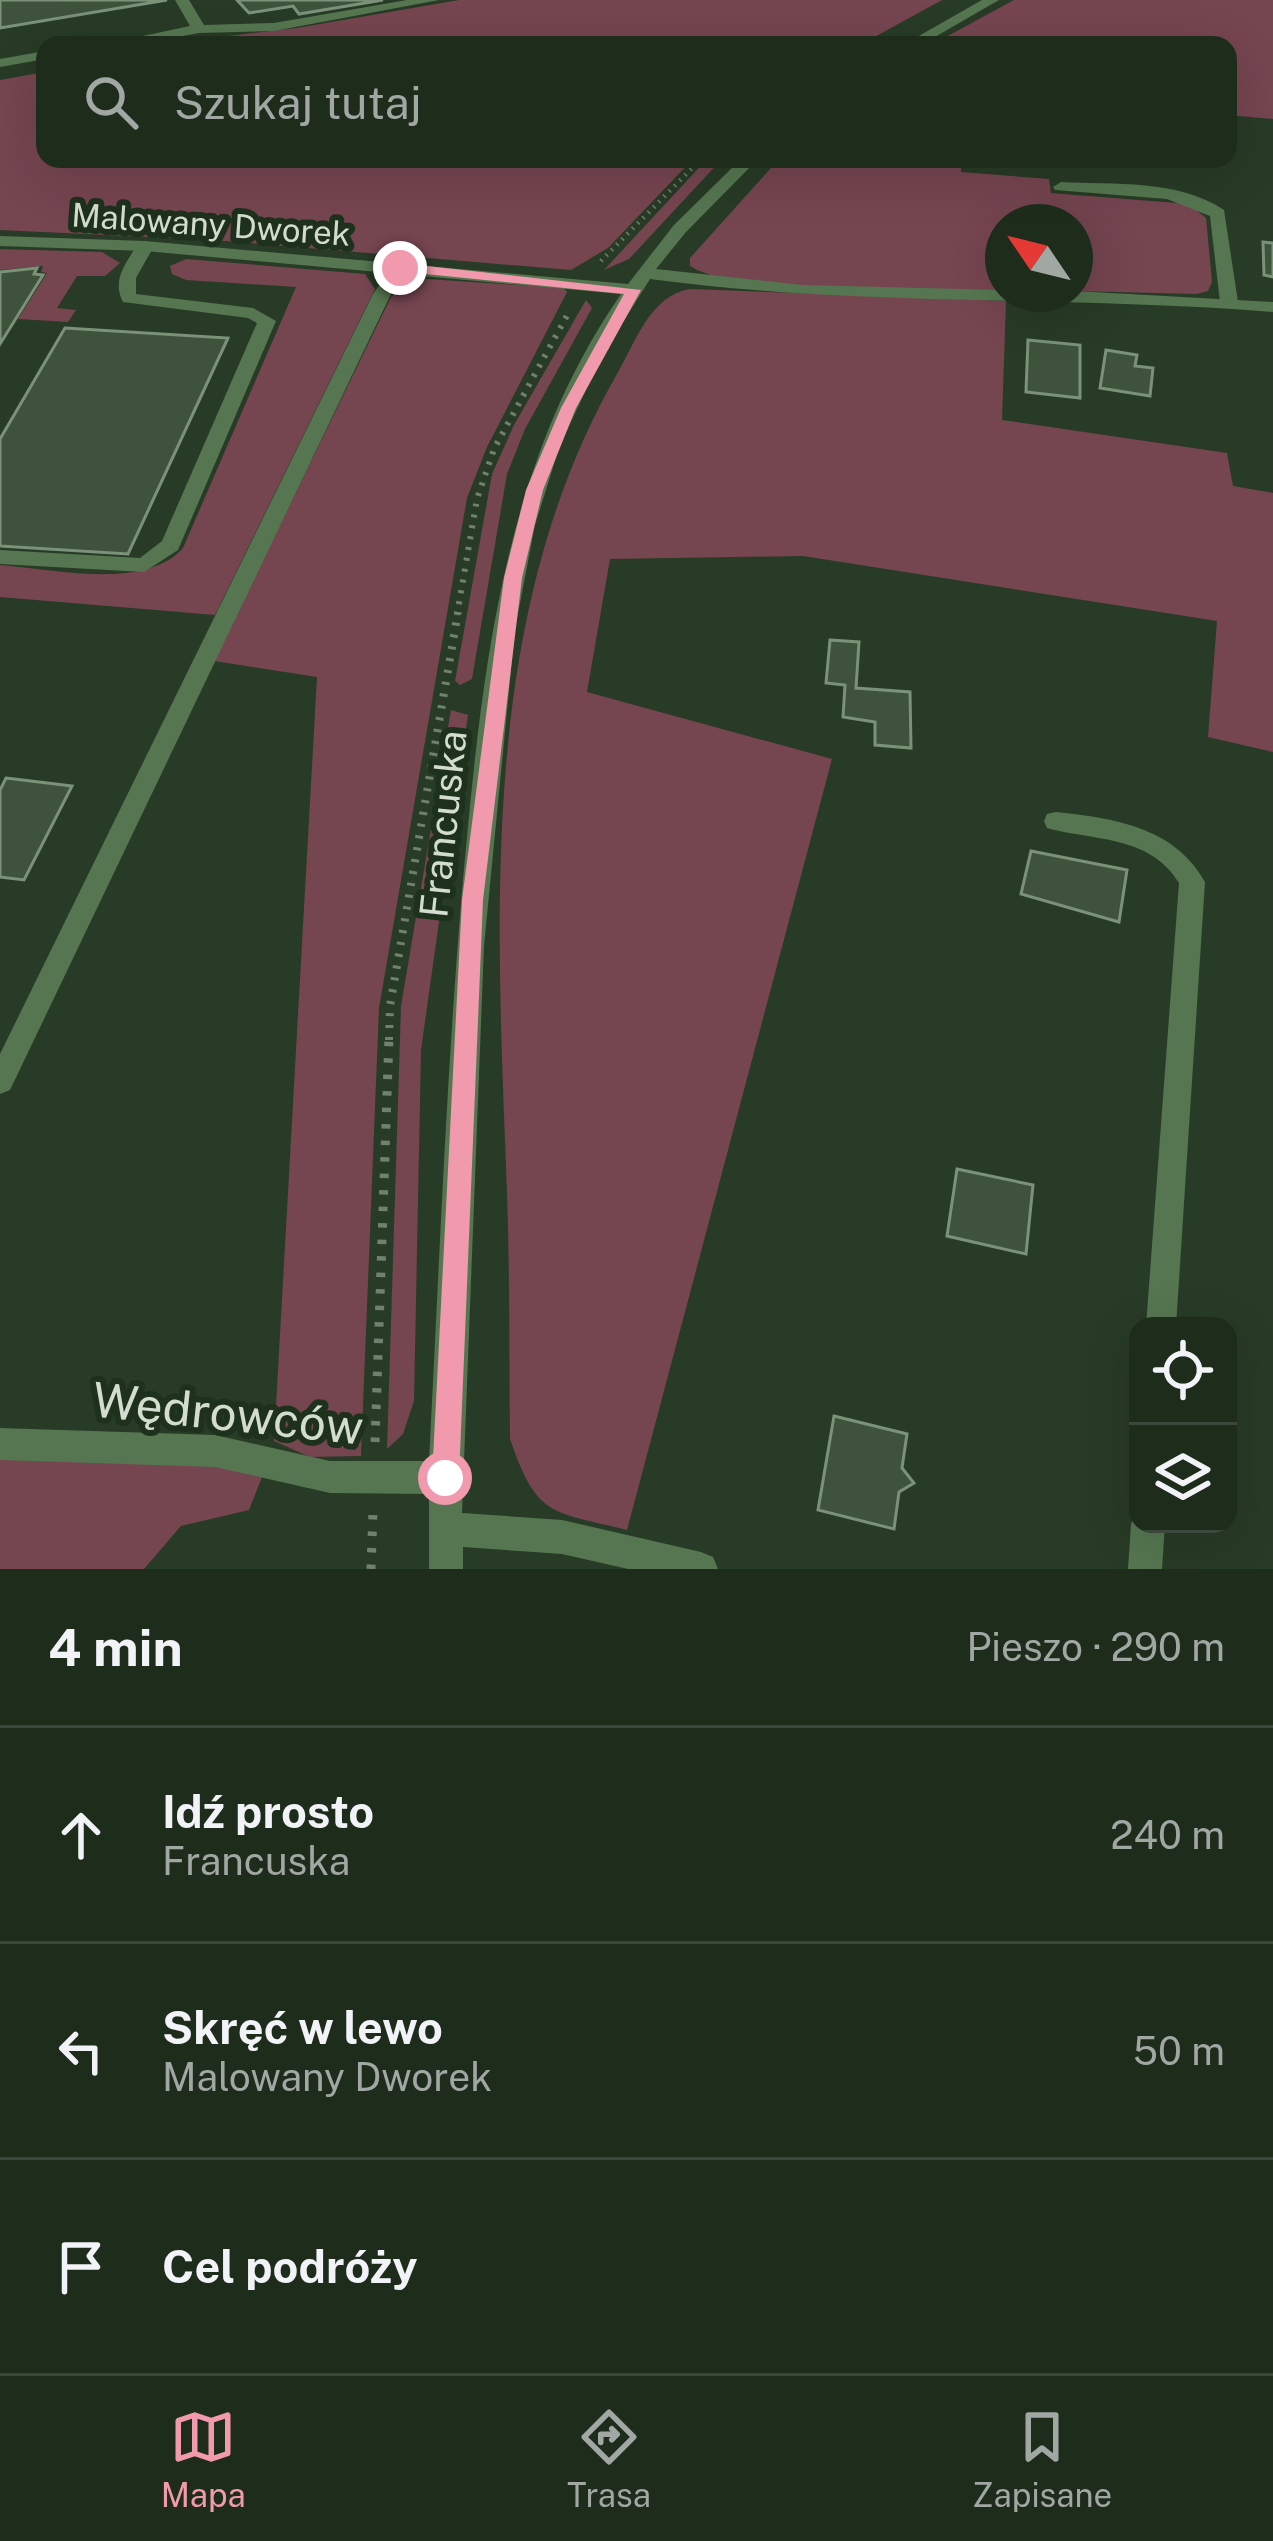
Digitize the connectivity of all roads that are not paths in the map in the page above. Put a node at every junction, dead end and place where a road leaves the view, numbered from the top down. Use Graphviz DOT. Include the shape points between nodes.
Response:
graph roads {
  1 [pos="182,0"];
  2 [pos="432,0"];
  3 [pos="992,0"];
  4 [pos="199,29"];
  5 [pos="158,36"];
  6 [pos="926,36"];
  7 [pos="36,57"];
  8 [pos="0,63"];
  9 [pos="740,168"];
  10 [pos="1061,187"];
  11 [pos="0,241"];
  12 [pos="145,246"];
  13 [pos="400,268"];
  14 [pos="640,282"];
  15 [pos="1229,302"];
  16 [pos="1273,307"];
  17 [pos="0,556"];
  18 [pos="1056,821"];
  19 [pos="0,1082"];
  20 [pos="1162,1317"];
  21 [pos="0,1444"];
  22 [pos="445,1478"];
  23 [pos="445,1529"];
  24 [pos="1147,1533"];
  25 [pos="446,1569"];
  26 [pos="701,1569"];
  27 [pos="1144,1569"];
  1 -- 4 [label="street"];
  2 -- 4 [label="street" via="274,27"];
  3 -- 6 [label="street"];
  4 -- 5 [label="street"];
  7 -- 8 [label="street"];
  9 -- 14 [label="street, Francuska"];
  10 -- 15 [label="street" via="1212,207"];
  11 -- 12 [label="street, Malowany Dworek"];
  12 -- 13 [label="street, Malowany Dworek"];
  12 -- 17 [label="street" via="127,277 129,298 267,321 171,545 144,565"];
  13 -- 14 [label="street, Malowany Dworek"];
  13 -- 19 [label="street"];
  14 -- 15 [label="street, Malowany Dworek"];
  14 -- 22 [label="street, Francuska" via="568,408 534,490 513,578 472,900"];
  15 -- 16 [label="street, Malowany Dworek"];
  18 -- 20 [label="street" via="1154,845 1184,864 1192,882"];
  21 -- 22 [label="street, Wędrowców" via="215,1451 330,1477"];
  22 -- 23 [label="street, Francuska"];
  23 -- 25 [label="street, Francuska"];
  23 -- 26 [label="street" via="562,1537"];
  24 -- 27 [label="street"];
}
